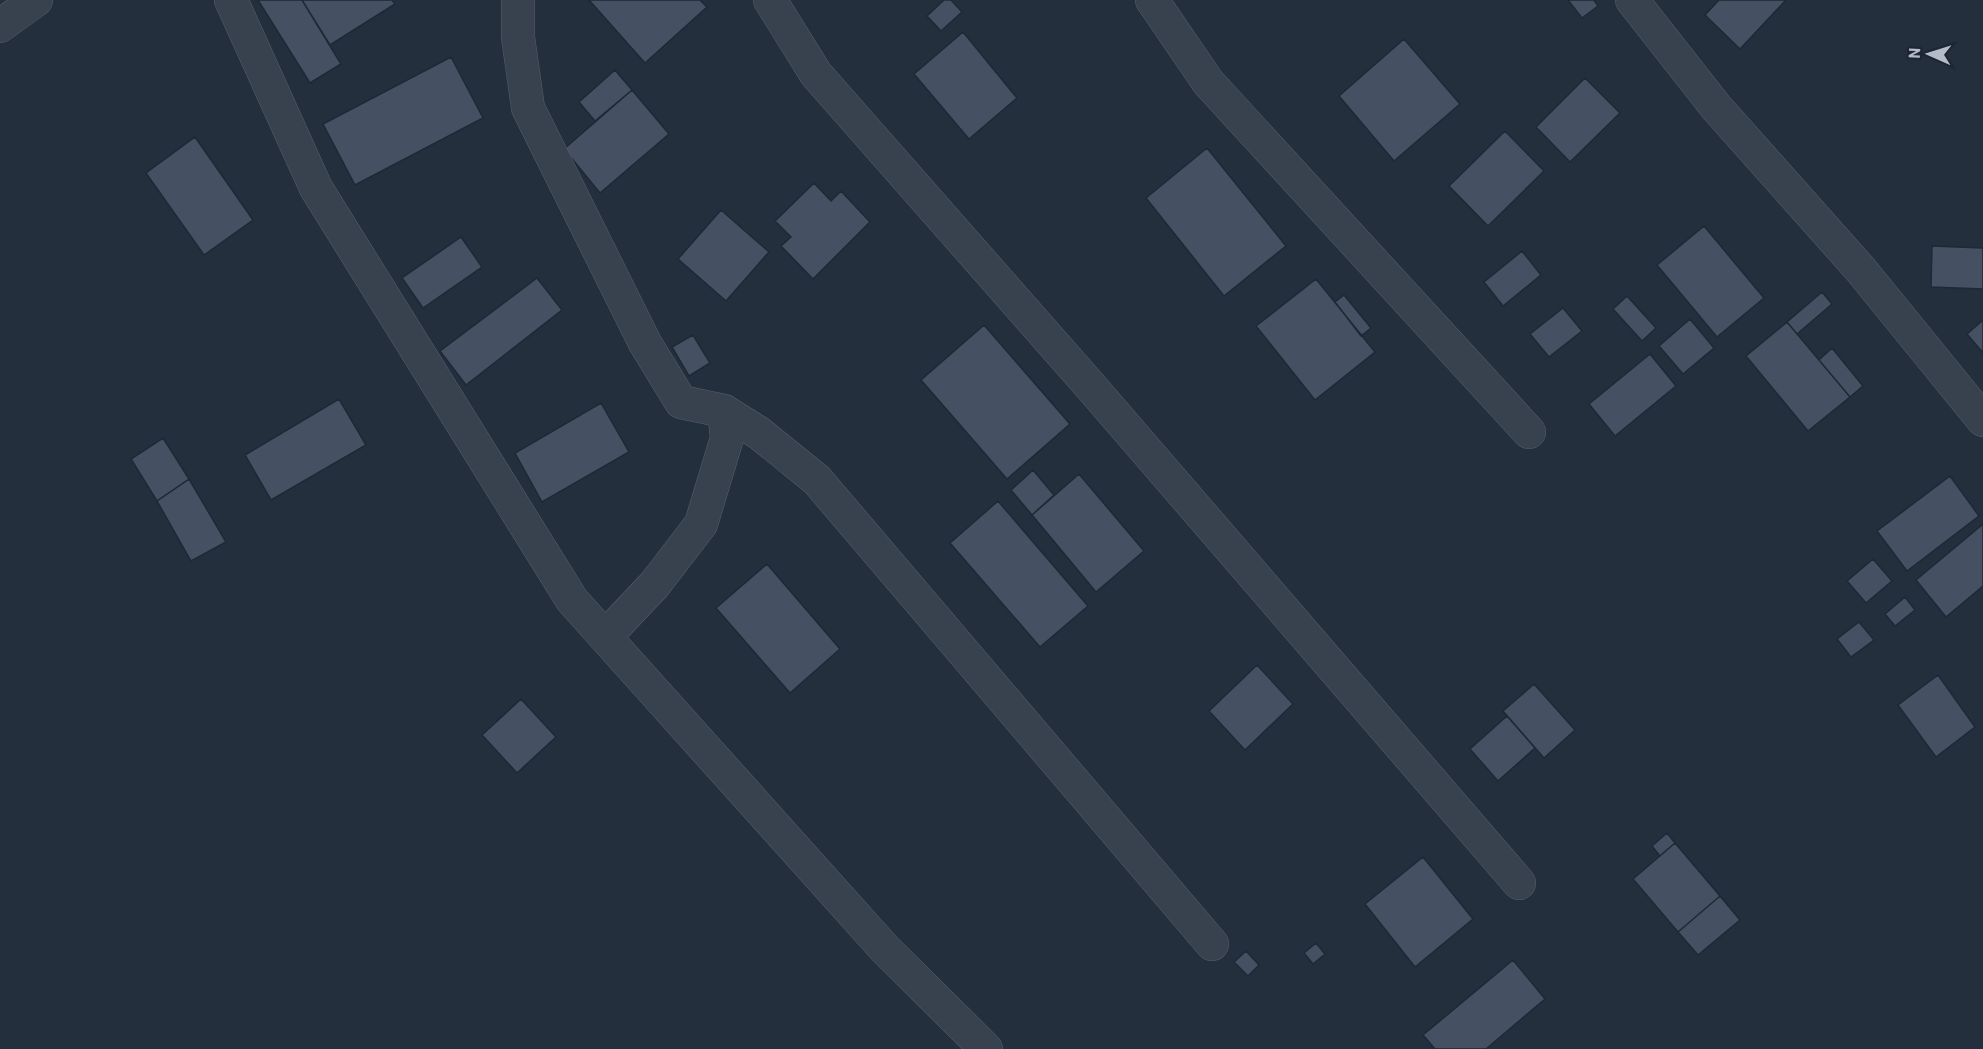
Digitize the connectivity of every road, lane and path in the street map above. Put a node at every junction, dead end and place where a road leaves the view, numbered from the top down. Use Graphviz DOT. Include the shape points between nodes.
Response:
graph roads {
  1 [pos="36,0"];
  2 [pos="231,0"];
  3 [pos="518,0"];
  4 [pos="770,0"];
  5 [pos="1152,0"];
  6 [pos="1632,0"];
  7 [pos="0,26"];
  8 [pos="724,411"];
  9 [pos="1983,420"];
  10 [pos="1529,432"];
  11 [pos="605,637"];
  12 [pos="1519,883"];
  13 [pos="1212,944"];
  14 [pos="986,1049"];
  1 -- 7 [label="street"];
  2 -- 11 [label="street" via="316,188 572,600"];
  3 -- 8 [label="street" via="518,37 528,108 640,333 681,402"];
  4 -- 12 [label="street" via="816,74"];
  5 -- 10 [label="street" via="1208,82"];
  6 -- 9 [label="street" via="1716,107 1860,270"];
  8 -- 11 [label="street" via="727,438 701,524 655,584"];
  8 -- 13 [label="street" via="759,433 817,480"];
  11 -- 14 [label="street" via="885,949"];
}
